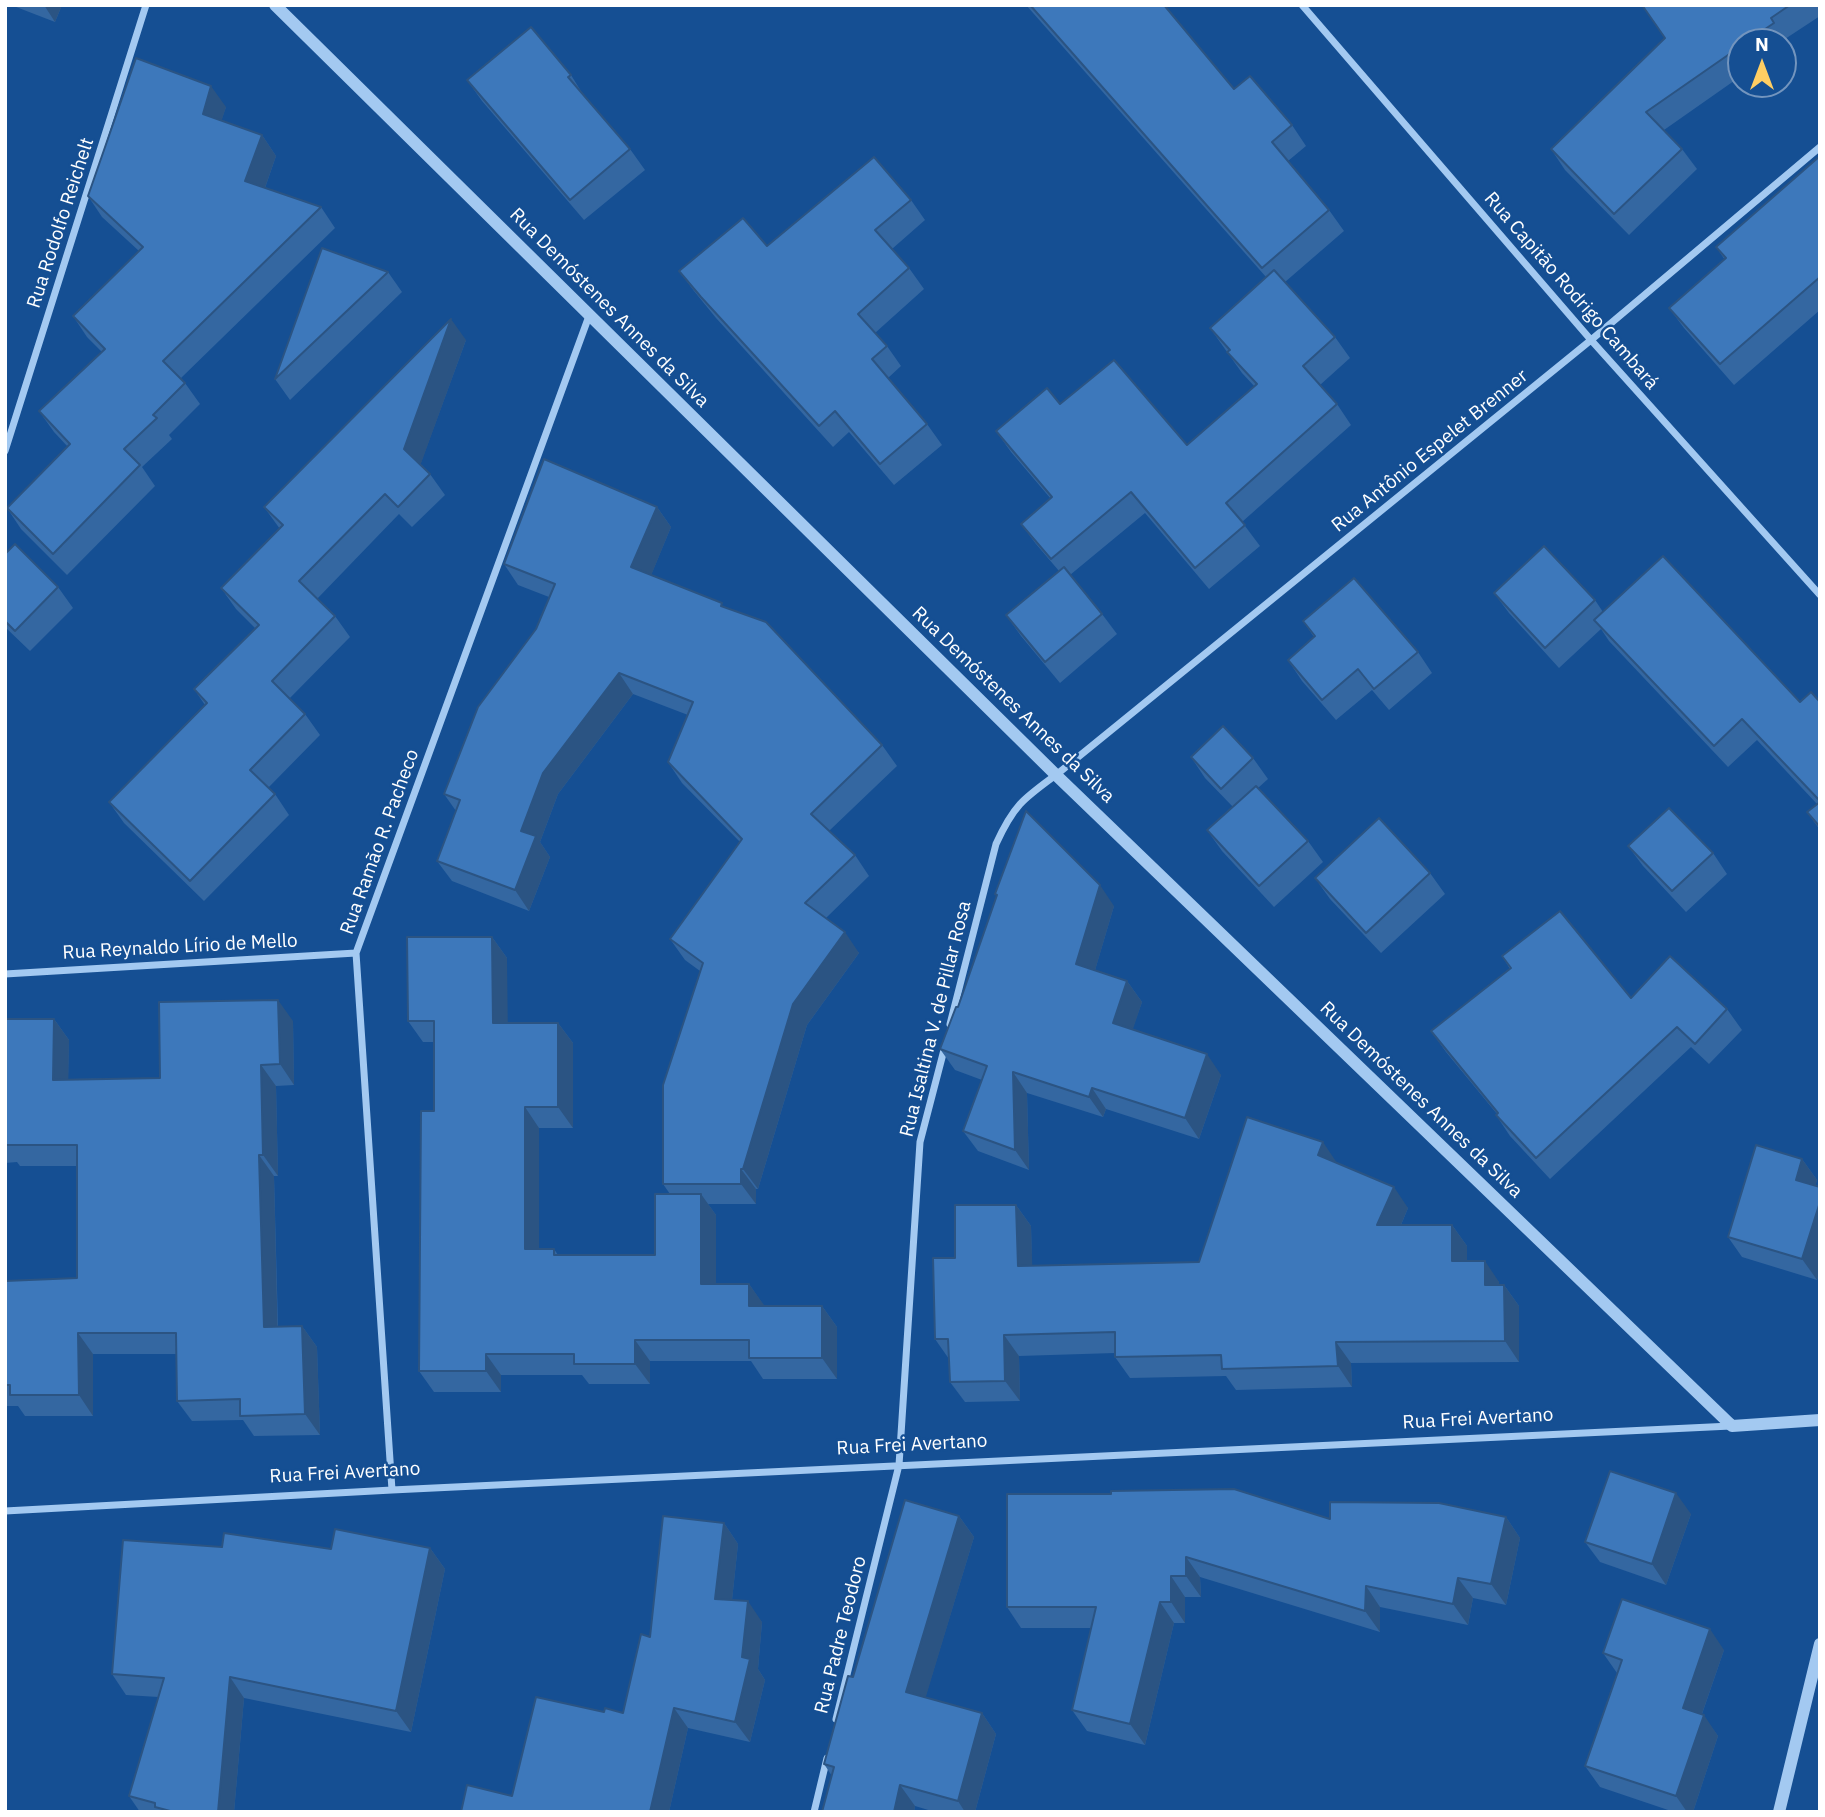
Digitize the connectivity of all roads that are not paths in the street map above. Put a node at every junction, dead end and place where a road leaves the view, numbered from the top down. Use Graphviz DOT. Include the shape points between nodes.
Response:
graph roads {
  1 [pos="146,5"];
  2 [pos="1301,5"];
  3 [pos="279,7"];
  4 [pos="1820,148"];
  5 [pos="589,316"];
  6 [pos="1591,340"];
  7 [pos="5,451"];
  8 [pos="1820,594"];
  9 [pos="1056,775"];
  10 [pos="356,953"];
  11 [pos="5,974"];
  12 [pos="1820,1420"];
  13 [pos="1732,1426"];
  14 [pos="899,1465"];
  15 [pos="392,1490"];
  16 [pos="5,1511"];
  17 [pos="1820,1644"];
  18 [pos="833,1732"];
  19 [pos="830,1745"];
  20 [pos="814,1812"];
  21 [pos="1779,1812"];
  1 -- 7 [label="street, Rua Rodolfo Reichelt"];
  2 -- 6 [label="street, Rua Capitão Rodrigo Cambará"];
  3 -- 5 [label="street, Rua Demóstenes Annes da Silva"];
  4 -- 6 [label="street, Rua Antônio Espelet Brenner"];
  5 -- 9 [label="street, Rua Demóstenes Annes da Silva"];
  5 -- 10 [label="street, Rua Ramão R. Pacheco"];
  6 -- 8 [label="street, Rua Capitão Rodrigo Cambará"];
  6 -- 9 [label="street, Rua Antônio Espelet Brenner"];
  9 -- 13 [label="street, Rua Demóstenes Annes da Silva"];
  9 -- 14 [label="street, Rua Isaltina V. de Pillar Rosa" via="1021,801 996,844 920,1142"];
  10 -- 11 [label="street, Rua Reynaldo Lírio de Mello"];
  10 -- 15 [label="street, Rua Ramão R. Pacheco"];
  12 -- 13 [label="street, Rua Frei Avertano"];
  13 -- 14 [label="street, Rua Frei Avertano"];
  14 -- 15 [label="street, Rua Frei Avertano"];
  14 -- 18 [label="street, Rua Padre Teodoro"];
  15 -- 16 [label="street, Rua Frei Avertano"];
  17 -- 21 [label="street"];
  19 -- 20 [label="street"];
}
